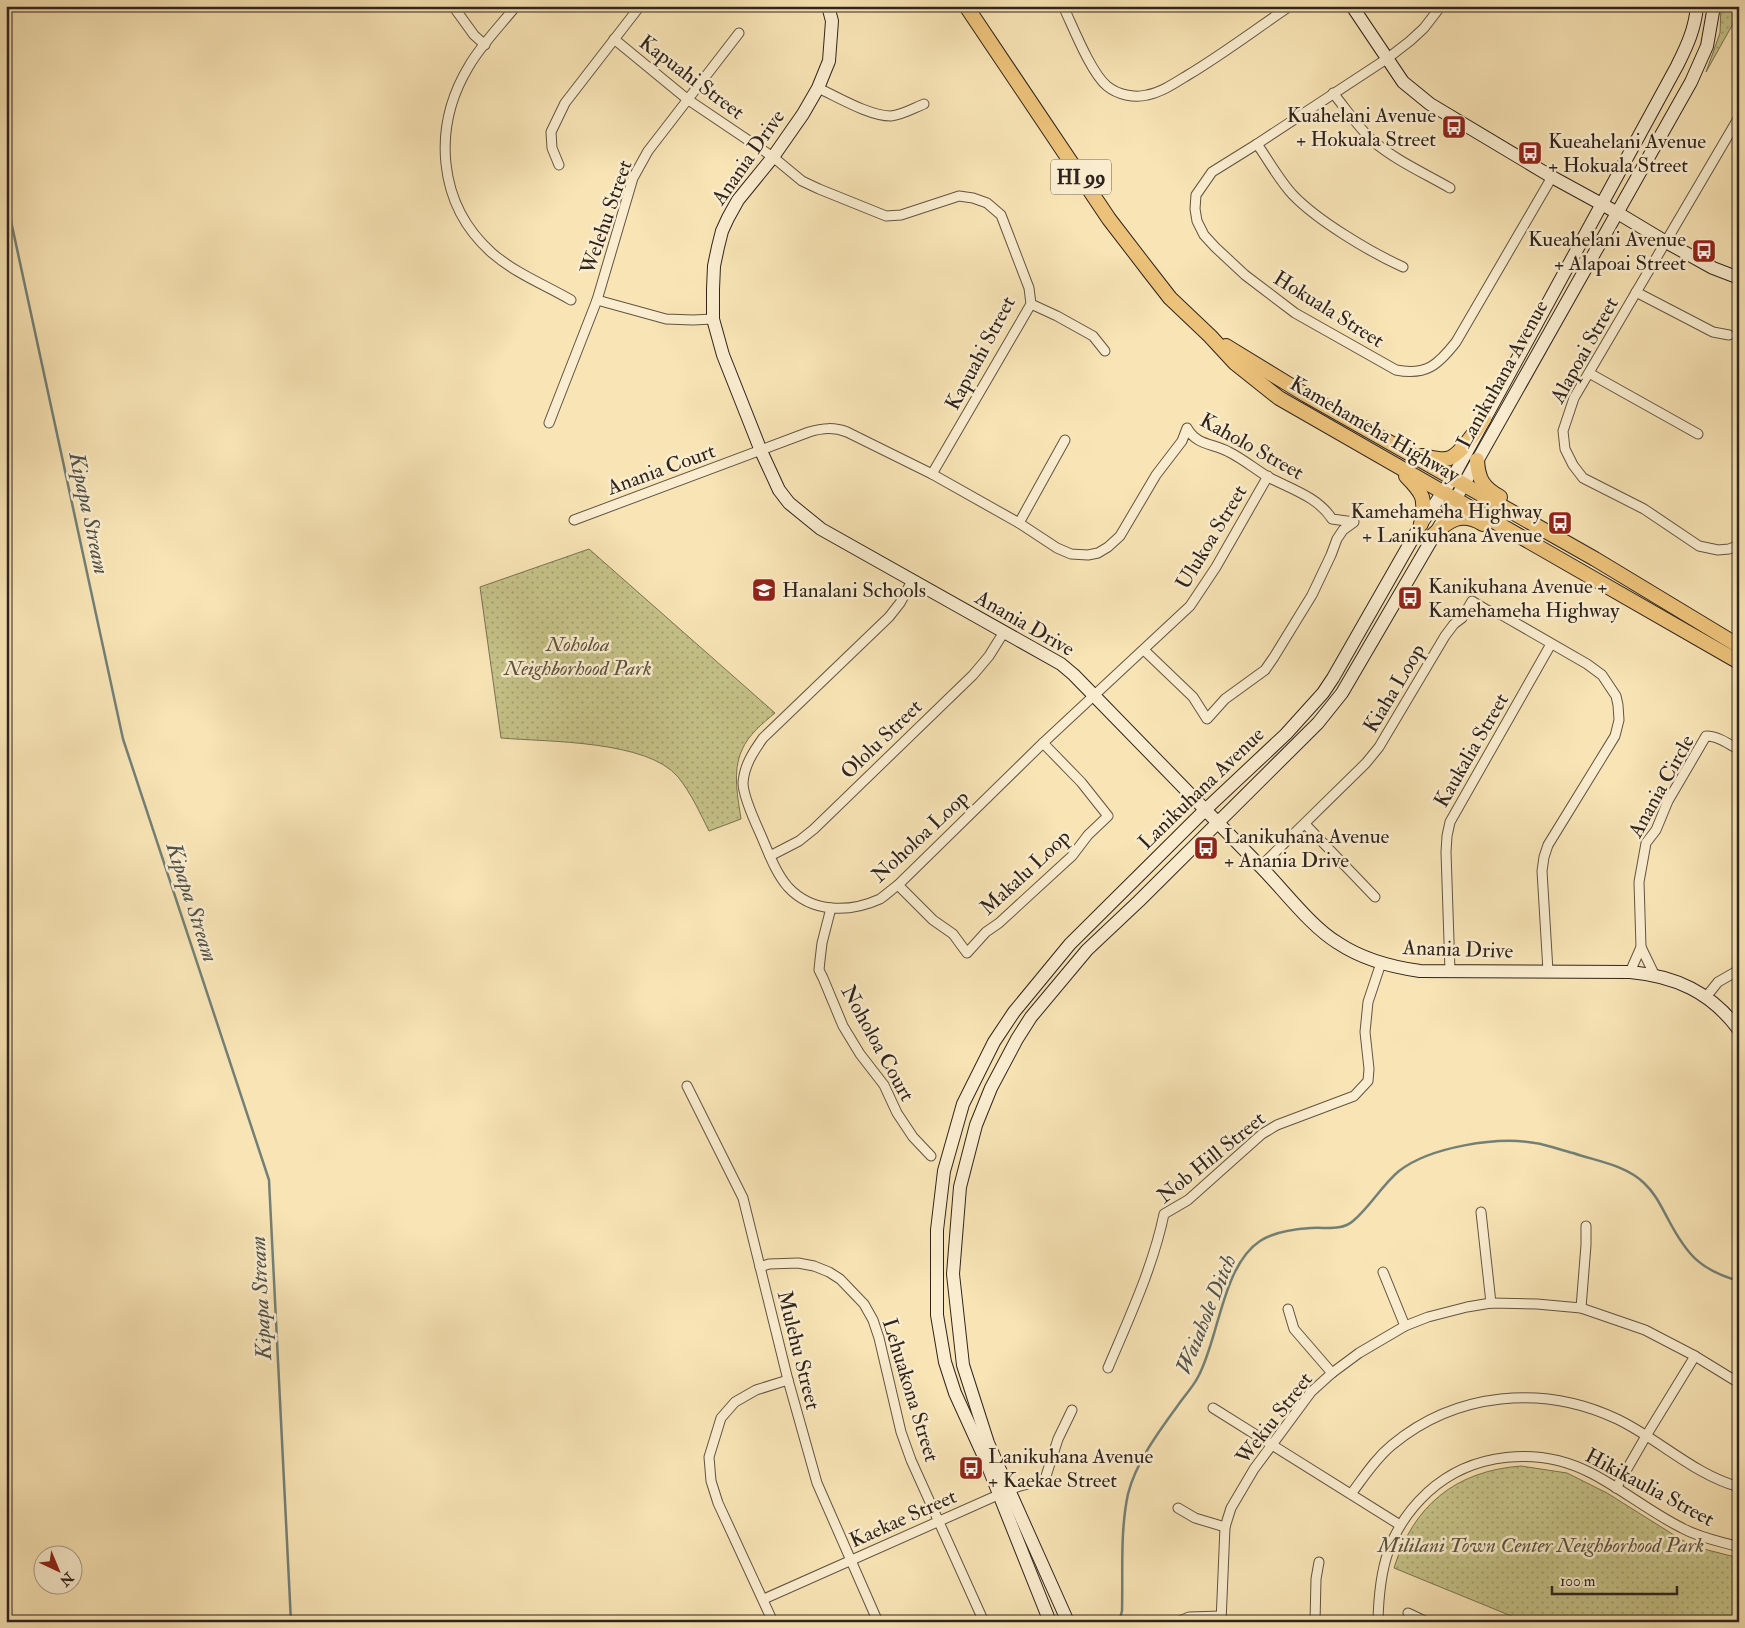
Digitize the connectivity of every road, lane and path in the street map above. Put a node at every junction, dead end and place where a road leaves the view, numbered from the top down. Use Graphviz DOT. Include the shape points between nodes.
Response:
graph roads {
  1 [pos="454,6"];
  2 [pos="516,6"];
  3 [pos="640,6"];
  4 [pos="828,6"];
  5 [pos="966,6"];
  6 [pos="1063,6"];
  7 [pos="1290,6"];
  8 [pos="1352,6"];
  9 [pos="1441,6"];
  10 [pos="1697,6"];
  11 [pos="1714,6"];
  12 [pos="739,33"];
  13 [pos="614,39"];
  14 [pos="485,45"];
  15 [pos="1388,58"];
  16 [pos="818,88"];
  17 [pos="1333,93"];
  18 [pos="687,99"];
  19 [pos="924,104"];
  20 [pos="1739,117"];
  21 [pos="1257,144"];
  22 [pos="773,157"];
  23 [pos="559,164"];
  24 [pos="1552,177"];
  25 [pos="1450,188"];
  26 [pos="1602,204"];
  27 [pos="1616,212"];
  28 [pos="1666,242"];
  29 [pos="1403,267"];
  30 [pos="1739,278"];
  31 [pos="1636,292"];
  32 [pos="571,300"];
  33 [pos="597,300"];
  34 [pos="1031,304"];
  35 [pos="713,319"];
  36 [pos="1730,335"];
  37 [pos="1210,336"];
  38 [pos="1105,351"];
  39 [pos="1589,373"];
  40 [pos="1484,419"];
  41 [pos="549,423"];
  42 [pos="1698,434"];
  43 [pos="1065,440"];
  44 [pos="761,451"];
  45 [pos="1408,452"];
  46 [pos="1477,460"];
  47 [pos="1394,465"];
  48 [pos="932,474"];
  49 [pos="1268,476"];
  50 [pos="1457,482"];
  51 [pos="1441,492"];
  52 [pos="1454,499"];
  53 [pos="574,520"];
  54 [pos="1019,523"];
  55 [pos="1421,524"];
  56 [pos="1433,535"];
  57 [pos="1739,545"];
  58 [pos="1594,559"];
  59 [pos="912,581"];
  60 [pos="1617,593"];
  61 [pos="1004,632"];
  62 [pos="1551,644"];
  63 [pos="1739,646"];
  64 [pos="1144,650"];
  65 [pos="1739,662"];
  66 [pos="1094,696"];
  67 [pos="1043,743"];
  68 [pos="1739,750"];
  69 [pos="1204,811"];
  70 [pos="1218,824"];
  71 [pos="1305,824"];
  72 [pos="770,856"];
  73 [pos="1261,866"];
  74 [pos="898,885"];
  75 [pos="1375,897"];
  76 [pos="831,908"];
  77 [pos="1641,947"];
  78 [pos="1381,963"];
  79 [pos="1739,970"];
  80 [pos="1450,971"];
  81 [pos="1548,971"];
  82 [pos="1630,972"];
  83 [pos="1654,974"];
  84 [pos="1706,997"];
  85 [pos="1739,1030"];
  86 [pos="687,1086"];
  87 [pos="931,1156"];
  88 [pos="1481,1212"];
  89 [pos="1586,1226"];
  90 [pos="760,1267"];
  91 [pos="1383,1272"];
  92 [pos="1491,1304"];
  93 [pos="1581,1308"];
  94 [pos="1288,1309"];
  95 [pos="1405,1326"];
  96 [pos="1695,1356"];
  97 [pos="1108,1368"];
  98 [pos="1332,1373"];
  99 [pos="788,1380"];
  100 [pos="1739,1383"];
  101 [pos="1213,1408"];
  102 [pos="1072,1410"];
  103 [pos="1646,1436"];
  104 [pos="1272,1445"];
  105 [pos="1739,1487"];
  106 [pos="1616,1488"];
  107 [pos="1003,1493"];
  108 [pos="1351,1494"];
  109 [pos="1178,1508"];
  110 [pos="939,1521"];
  111 [pos="1400,1525"];
  112 [pos="1225,1527"];
  113 [pos="1739,1547"];
  114 [pos="850,1559"];
  115 [pos="1319,1562"];
  116 [pos="764,1599"];
  117 [pos="1408,1613"];
  118 [pos="1221,1619"];
  119 [pos="773,1622"];
  120 [pos="878,1622"];
  121 [pos="984,1622"];
  122 [pos="1050,1622"];
  123 [pos="1068,1622"];
  124 [pos="1177,1622"];
  125 [pos="1316,1622"];
  126 [pos="1378,1622"];
  127 [pos="1428,1622"];
  1 -- 14 [label="street" via="462,21"];
  2 -- 14 [label="street"];
  3 -- 13 [label="street"];
  4 -- 16 [label="street, Anania Drive" via="832,21 829,61"];
  5 -- 37 [label="main road, Kamehameha Highway / HI 99" via="1115,226 1170,298"];
  6 -- 7 [label="street" via="1096,74 1120,94 1131,96 1146,96 1165,89"];
  8 -- 15 [label="street"];
  9 -- 15 [label="street, Hokuala Street" via="1424,28"];
  10 -- 26 [label="street, Lanikuhana Avenue" via="1689,42"];
  11 -- 27 [label="street, Lanikuhana Avenue" via="1707,46 1691,82"];
  12 -- 18 [label="street, Welehu Street"];
  13 -- 18 [label="street, Kapuahi Street"];
  13 -- 23 [label="street" via="564,103 557,117 552,132 552,148"];
  14 -- 32 [label="street" via="469,65 456,91 446,125 445,167 454,199 464,219 492,253"];
  15 -- 17 [label="street, Hokuala Street"];
  15 -- 24 [label="street" via="1403,82 1430,104"];
  16 -- 19 [label="street" via="859,108 891,116"];
  16 -- 22 [label="street, Anania Drive"];
  17 -- 21 [label="street, Hokuala Street"];
  17 -- 25 [label="street" via="1358,125 1380,146"];
  18 -- 22 [label="street, Kapuahi Street"];
  18 -- 33 [label="street, Welehu Street" via="648,151 633,178"];
  20 -- 28 [label="street, Alapoai Street"];
  21 -- 24 [label="street, Hokuala Street" via="1212,172 1196,195 1197,221 1204,234 1246,275 1295,313 1396,370 1409,372 1435,365 1456,342"];
  21 -- 29 [label="street" via="1293,195 1318,216 1381,257"];
  22 -- 34 [label="street, Kapuahi Street" via="802,181 886,216 901,215 960,196 987,204 1001,215 1029,288"];
  22 -- 35 [label="street, Anania Drive" via="738,200 722,231 714,266"];
  24 -- 26 [label="street"];
  26 -- 27 [label="street"];
  26 -- 40 [label="street, Lanikuhana Avenue"];
  27 -- 28 [label="street"];
  27 -- 46 [label="street, Lanikuhana Avenue"];
  28 -- 30 [label="street" via="1713,268"];
  28 -- 31 [label="street, Alapoai Street"];
  31 -- 36 [label="street" via="1713,332"];
  31 -- 39 [label="street, Alapoai Street"];
  33 -- 35 [label="street" via="666,319"];
  33 -- 41 [label="street, Welehu Street"];
  34 -- 38 [label="street" via="1093,336"];
  34 -- 48 [label="street, Kapuahi Street"];
  35 -- 44 [label="street, Anania Drive" via="723,355"];
  37 -- 45 [label="main road, Kamehameha Highway / HI 99"];
  37 -- 47 [label="main road, Kamehameha Highway / HI 99" via="1236,363 1279,398"];
  39 -- 42 [label="street"];
  39 -- 57 [label="street, Alapoai Street" via="1574,398 1563,431 1565,449 1583,478 1644,509 1699,546 1718,550"];
  40 -- 45 [label="main road" via="1451,458 1445,460"];
  40 -- 50 [label="street, Lanikuhana Avenue"];
  43 -- 54 [label="street"];
  44 -- 48 [label="street, Kaholo Street" via="822,428 836,428"];
  44 -- 53 [label="street, Anania Court"];
  44 -- 59 [label="street, Anania Drive" via="779,490 802,515"];
  45 -- 50 [label="main road, Kamehameha Highway / HI 99"];
  46 -- 50 [label="street, Lanikuhana Avenue"];
  46 -- 58 [label="main road" via="1479,476 1485,487"];
  47 -- 51 [label="main road, Kamehameha Highway / HI 99"];
  47 -- 55 [label="main road" via="1422,496"];
  48 -- 54 [label="street, Kaholo Street"];
  49 -- 54 [label="street, Kaholo Street" via="1229,451 1197,440 1187,428 1182,441 1156,476 1120,536 1098,553 1071,554"];
  49 -- 64 [label="street, Ulukoa Street" via="1201,591 1190,606"];
  49 -- 64 [label="street, Kaholo Street" via="1326,508 1332,518 1354,522 1337,539 1312,595 1265,670 1225,700 1207,719 1193,698"];
  50 -- 51 [label="street, Lanikuhana Avenue"];
  50 -- 52 [label="street, Lanikuhana Avenue"];
  50 -- 58 [label="main road, Kamehameha Highway / HI 99"];
  51 -- 52 [label="main road, Kamehameha Highway / HI 99"];
  51 -- 55 [label="street, Lanikuhana Avenue"];
  52 -- 56 [label="street, Lanikuhana Avenue"];
  52 -- 60 [label="main road, Kamehameha Highway / HI 99"];
  55 -- 69 [label="street, Lanikuhana Avenue" via="1323,693 1286,734"];
  56 -- 60 [label="main road" via="1444,524 1467,517"];
  56 -- 70 [label="street, Lanikuhana Avenue" via="1342,694"];
  58 -- 63 [label="main road, Kamehameha Highway / HI 99"];
  59 -- 61 [label="street, Anania Drive"];
  59 -- 72 [label="street, Noholoa Loop" via="889,617 784,716 754,750 743,785"];
  60 -- 65 [label="main road, Kamehameha Highway / HI 99"];
  61 -- 66 [label="street, Anania Drive" via="1061,664"];
  61 -- 72 [label="street, Ololu Street" via="973,675 814,830"];
  62 -- 71 [label="street, Kiaha Loop" via="1472,601 1445,636 1379,747"];
  62 -- 80 [label="street, Kaukalia Street" via="1450,822 1446,852"];
  62 -- 81 [label="street, Kiaha Loop" via="1602,674 1616,696 1619,720 1615,736 1548,845 1544,857"];
  64 -- 66 [label="street, Ulukoa Street"];
  66 -- 67 [label="street, Noholoa Loop"];
  66 -- 69 [label="street, Anania Drive"];
  67 -- 74 [label="street, Noholoa Loop"];
  67 -- 74 [label="street, Makalu Loop" via="1108,816 1072,856 999,924 986,932 967,953 953,934 933,920"];
  68 -- 77 [label="street, Anania Circle" via="1706,736 1646,844 1640,882"];
  69 -- 70 [label="street, Anania Drive"];
  69 -- 107 [label="street, Lanikuhana Avenue" via="1070,944 1014,1012 994,1042 958,1123 944,1171 937,1230 937,1315 945,1362 955,1393"];
  70 -- 73 [label="street, Anania Drive"];
  70 -- 107 [label="street, Lanikuhana Avenue" via="1088,950 1031,1017 991,1088 976,1125 960,1187 953,1274 963,1365"];
  71 -- 73 [label="street, Kiaha Loop"];
  71 -- 75 [label="street"];
  72 -- 76 [label="street, Noholoa Loop" via="788,887 815,905"];
  73 -- 78 [label="street, Anania Drive" via="1336,942 1355,954"];
  74 -- 76 [label="street, Noholoa Loop" via="881,898 865,904"];
  76 -- 87 [label="street, Noholoa Court" via="822,944 819,970 822,978 843,1026 860,1054 884,1086 913,1138"];
  77 -- 82 [label="street, Anania Circle"];
  77 -- 83 [label="street, Anania Circle"];
  78 -- 80 [label="street, Anania Drive" via="1420,971"];
  78 -- 97 [label="street, Nob Hill Street" via="1368,1002 1365,1032 1368,1081 1354,1096 1277,1125 1262,1134 1188,1200 1164,1214 1135,1306"];
  79 -- 84 [label="street" via="1718,982"];
  80 -- 81 [label="street, Anania Drive"];
  81 -- 82 [label="street, Anania Drive"];
  82 -- 83 [label="street, Anania Drive"];
  83 -- 84 [label="street, Anania Drive" via="1678,981"];
  84 -- 85 [label="street, Anania Drive"];
  86 -- 90 [label="street, Mulehu Street" via="743,1198"];
  88 -- 92 [label="street"];
  89 -- 93 [label="street"];
  90 -- 99 [label="street, Mulehu Street"];
  90 -- 110 [label="street, Lehuakona Street" via="798,1263 814,1266 840,1279 864,1304 879,1338 901,1432"];
  91 -- 95 [label="street"];
  92 -- 93 [label="street, Wekiu Street"];
  92 -- 95 [label="street, Wekiu Street" via="1467,1307"];
  93 -- 96 [label="street, Wekiu Street" via="1646,1330"];
  94 -- 98 [label="street" via="1294,1329"];
  95 -- 98 [label="street, Wekiu Street" via="1358,1353"];
  96 -- 100 [label="street, Wekiu Street"];
  96 -- 103 [label="street"];
  98 -- 104 [label="street, Wekiu Street" via="1311,1392"];
  99 -- 114 [label="street, Mulehu Street" via="817,1483"];
  99 -- 116 [label="street" via="756,1390 735,1402 718,1426 710,1457 718,1503"];
  101 -- 104 [label="street"];
  102 -- 107 [label="street, Kaekae Street" via="1045,1479"];
  103 -- 105 [label="street" via="1720,1482"];
  103 -- 106 [label="street"];
  103 -- 108 [label="street" via="1618,1420 1570,1403 1532,1397 1503,1398 1468,1405 1418,1427 1374,1461"];
  104 -- 108 [label="street"];
  104 -- 112 [label="street, Wekiu Street" via="1231,1508"];
  106 -- 111 [label="street, Hikikaulia Street" via="1590,1472 1545,1458 1496,1459 1467,1467 1437,1484"];
  106 -- 113 [label="street, Hikikaulia Street" via="1700,1537"];
  107 -- 110 [label="street, Kaekae Street"];
  107 -- 122 [label="street, Lanikuhana Avenue"];
  107 -- 123 [label="street, Lanikuhana Avenue"];
  108 -- 111 [label="street"];
  109 -- 112 [label="street" via="1194,1518"];
  110 -- 114 [label="street, Kaekae Street"];
  110 -- 121 [label="street, Lehuakona Street"];
  111 -- 126 [label="street, Hikikaulia Street" via="1384,1562"];
  112 -- 118 [label="street, Wekiu Street"];
  114 -- 116 [label="street, Kaekae Street"];
  114 -- 120 [label="street, Mulehu Street"];
  115 -- 125 [label="street"];
  116 -- 119 [label="street"];
  117 -- 127 [label="street"];
  118 -- 124 [label="street" via="1189,1617"];
}
